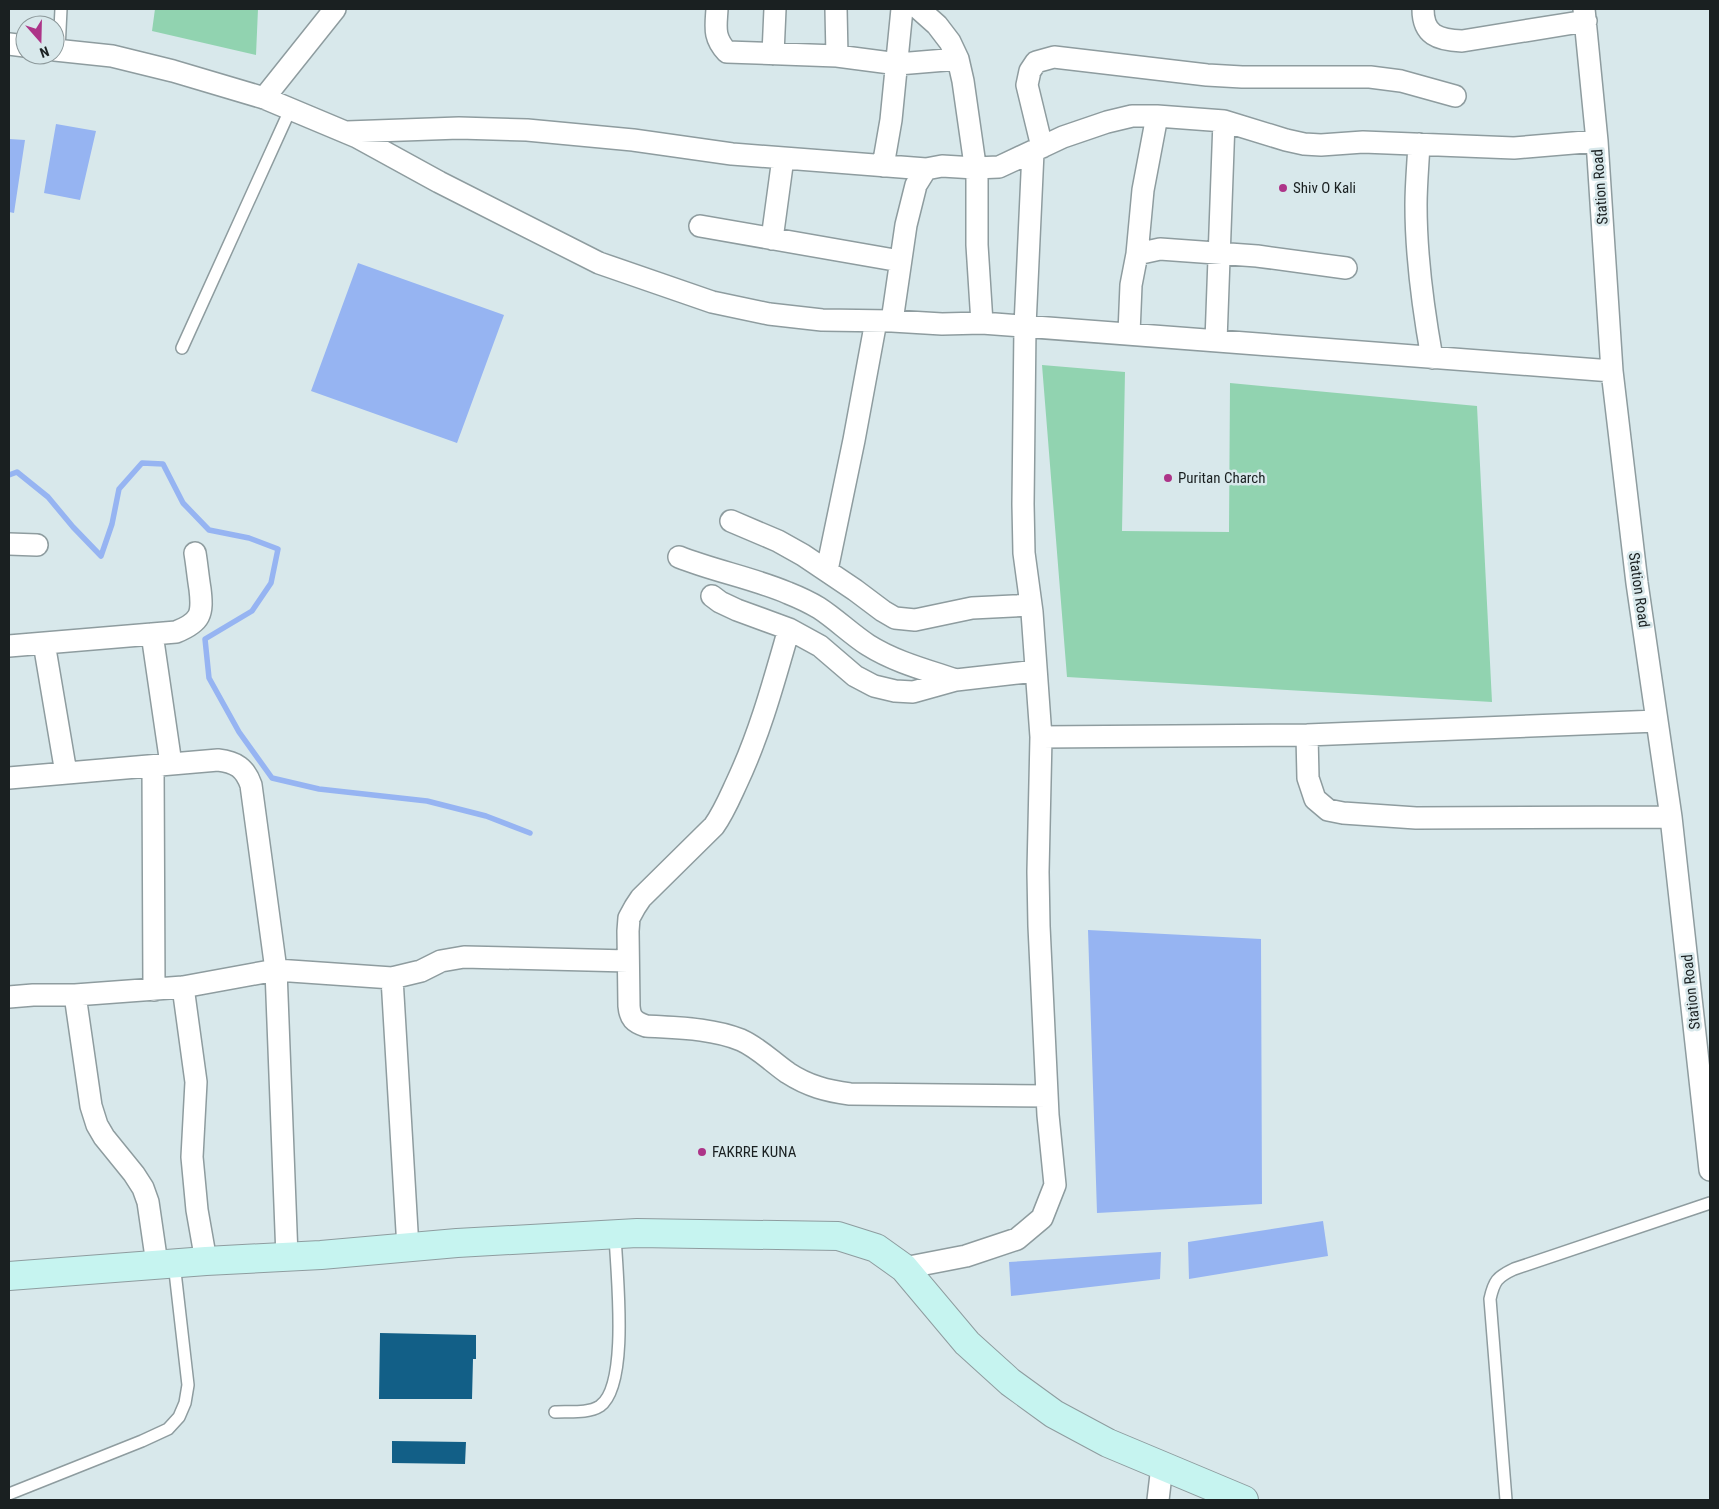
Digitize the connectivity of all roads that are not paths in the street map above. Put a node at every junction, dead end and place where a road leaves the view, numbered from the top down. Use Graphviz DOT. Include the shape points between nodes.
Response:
graph roads {
  1 [pos="335,9"];
  2 [pos="717,9"];
  3 [pos="775,9"];
  4 [pos="836,9"];
  5 [pos="902,9"];
  6 [pos="919,9"];
  7 [pos="1423,9"];
  8 [pos="1585,15"];
  9 [pos="65,51"];
  10 [pos="773,54"];
  11 [pos="838,56"];
  12 [pos="958,59"];
  13 [pos="898,64"];
  14 [pos="1455,96"];
  15 [pos="264,98"];
  16 [pos="290,110"];
  17 [pos="1157,116"];
  18 [pos="1224,121"];
  19 [pos="344,132"];
  20 [pos="1597,141"];
  21 [pos="1419,144"];
  22 [pos="1037,150"];
  23 [pos="783,158"];
  24 [pos="884,166"];
  25 [pos="976,168"];
  26 [pos="926,169"];
  27 [pos="700,226"];
  28 [pos="772,239"];
  29 [pos="1218,253"];
  30 [pos="1137,254"];
  31 [pos="900,261"];
  32 [pos="1346,268"];
  33 [pos="884,321"];
  34 [pos="982,323"];
  35 [pos="1025,326"];
  36 [pos="1129,333"];
  37 [pos="1216,341"];
  38 [pos="182,348"];
  39 [pos="1432,358"];
  40 [pos="1612,371"];
  41 [pos="731,521"];
  42 [pos="9,544"];
  43 [pos="37,545"];
  44 [pos="195,553"];
  45 [pos="679,557"];
  46 [pos="827,570"];
  47 [pos="712,596"];
  48 [pos="1031,605"];
  49 [pos="789,630"];
  50 [pos="152,634"];
  51 [pos="44,643"];
  52 [pos="9,646"];
  53 [pos="1036,671"];
  54 [pos="956,680"];
  55 [pos="1657,721"];
  56 [pos="1307,735"];
  57 [pos="1041,737"];
  58 [pos="162,765"];
  59 [pos="66,773"];
  60 [pos="9,778"];
  61 [pos="1671,817"];
  62 [pos="628,961"];
  63 [pos="276,970"];
  64 [pos="392,978"];
  65 [pos="183,987"];
  66 [pos="154,990"];
  67 [pos="75,995"];
  68 [pos="9,997"];
  69 [pos="1047,1096"];
  70 [pos="1710,1170"];
  71 [pos="1710,1203"];
  72 [pos="615,1234"];
  73 [pos="408,1248"];
  74 [pos="288,1257"];
  75 [pos="206,1260"];
  76 [pos="165,1264"];
  77 [pos="904,1268"];
  78 [pos="9,1276"];
  79 [pos="555,1412"];
  80 [pos="1162,1466"];
  81 [pos="9,1494"];
  82 [pos="1158,1500"];
  83 [pos="1244,1500"];
  84 [pos="1506,1500"];
  1 -- 15 [label="street"];
  2 -- 10 [label="street" via="719,43 727,52"];
  3 -- 10 [label="street"];
  4 -- 11 [label="street"];
  5 -- 13 [label="street"];
  6 -- 12 [label="street" via="950,42"];
  7 -- 8 [label="street" via="1428,29 1437,37 1462,41"];
  8 -- 20 [label="street, Station Road"];
  9 -- 15 [label="street" via="112,56"];
  10 -- 11 [label="street"];
  11 -- 13 [label="street"];
  12 -- 13 [label="street"];
  12 -- 25 [label="street"];
  13 -- 24 [label="street"];
  14 -- 22 [label="street" via="1401,81 1370,77 1207,75 1054,58 1036,62 1027,85"];
  15 -- 16 [label="street"];
  16 -- 19 [label="street"];
  16 -- 38 [label="lane"];
  17 -- 18 [label="street"];
  17 -- 22 [label="street" via="1132,116 1107,122"];
  17 -- 30 [label="street" via="1143,190"];
  18 -- 21 [label="street" via="1304,144"];
  18 -- 29 [label="street"];
  19 -- 23 [label="street" via="460,128 527,130"];
  19 -- 33 [label="street" via="599,263 712,302 768,314 822,320"];
  20 -- 21 [label="street" via="1514,148"];
  20 -- 40 [label="street, Station Road"];
  21 -- 39 [label="street" via="1416,204 1419,267"];
  22 -- 25 [label="street" via="999,167"];
  22 -- 35 [label="street"];
  23 -- 24 [label="street"];
  23 -- 28 [label="street"];
  24 -- 26 [label="street"];
  25 -- 26 [label="street" via="942,166"];
  25 -- 34 [label="street"];
  26 -- 31 [label="street" via="916,185"];
  27 -- 28 [label="street"];
  28 -- 31 [label="street"];
  29 -- 30 [label="street" via="1160,249"];
  29 -- 32 [label="street"];
  29 -- 37 [label="street"];
  30 -- 36 [label="street" via="1131,286"];
  31 -- 33 [label="street"];
  33 -- 34 [label="street"];
  33 -- 46 [label="street" via="854,440"];
  34 -- 35 [label="street"];
  35 -- 36 [label="street"];
  35 -- 48 [label="street" via="1024,553"];
  36 -- 37 [label="street"];
  37 -- 39 [label="street"];
  39 -- 40 [label="street"];
  40 -- 55 [label="street, Station Road"];
  41 -- 46 [label="street" via="778,542"];
  42 -- 43 [label="street"];
  44 -- 50 [label="street" via="202,608 198,618 176,632"];
  45 -- 54 [label="street" via="787,593 818,608 884,654"];
  46 -- 48 [label="street" via="895,618 914,620 972,608"];
  47 -- 49 [label="street" via="737,610"];
  48 -- 53 [label="street"];
  49 -- 54 [label="street" via="820,646 855,676 874,686 913,692"];
  49 -- 62 [label="street" via="762,724 723,814 635,907 628,931"];
  50 -- 51 [label="street"];
  50 -- 58 [label="street"];
  51 -- 52 [label="street"];
  51 -- 59 [label="street"];
  53 -- 54 [label="street"];
  53 -- 57 [label="street"];
  55 -- 56 [label="street"];
  55 -- 61 [label="street, Station Road"];
  56 -- 57 [label="street"];
  56 -- 61 [label="street" via="1308,778 1315,799 1328,810 1416,818"];
  57 -- 69 [label="street" via="1038,872"];
  58 -- 59 [label="street"];
  58 -- 63 [label="street" via="230,761 247,774"];
  58 -- 66 [label="street"];
  59 -- 60 [label="street"];
  61 -- 70 [label="street, Station Road"];
  62 -- 64 [label="street" via="464,957 441,961 421,971"];
  62 -- 69 [label="street" via="628,1006 630,1016 637,1022 646,1026 707,1031 741,1040 811,1086 850,1094"];
  63 -- 64 [label="street"];
  63 -- 65 [label="street"];
  63 -- 74 [label="street"];
  64 -- 73 [label="street"];
  65 -- 66 [label="street"];
  65 -- 75 [label="street" via="196,1082 192,1157"];
  66 -- 67 [label="street"];
  67 -- 68 [label="street"];
  67 -- 76 [label="street" via="91,1106 97,1124 143,1188"];
  69 -- 77 [label="street" via="1055,1185 1042,1218 1016,1239 966,1256"];
  71 -- 84 [label="lane" via="1500,1275 1490,1299"];
  72 -- 73 [label="main road"];
  72 -- 77 [label="main road" via="838,1236 876,1248"];
  72 -- 79 [label="lane" via="617,1370 607,1398 600,1406"];
  73 -- 74 [label="main road"];
  74 -- 75 [label="main road"];
  75 -- 76 [label="main road"];
  76 -- 78 [label="main road"];
  76 -- 81 [label="lane" via="188,1385 179,1417 168,1429 142,1441"];
  77 -- 80 [label="main road" via="967,1343 1010,1382 1054,1414 1108,1443"];
  80 -- 82 [label="street"];
  80 -- 83 [label="main road"];
}
